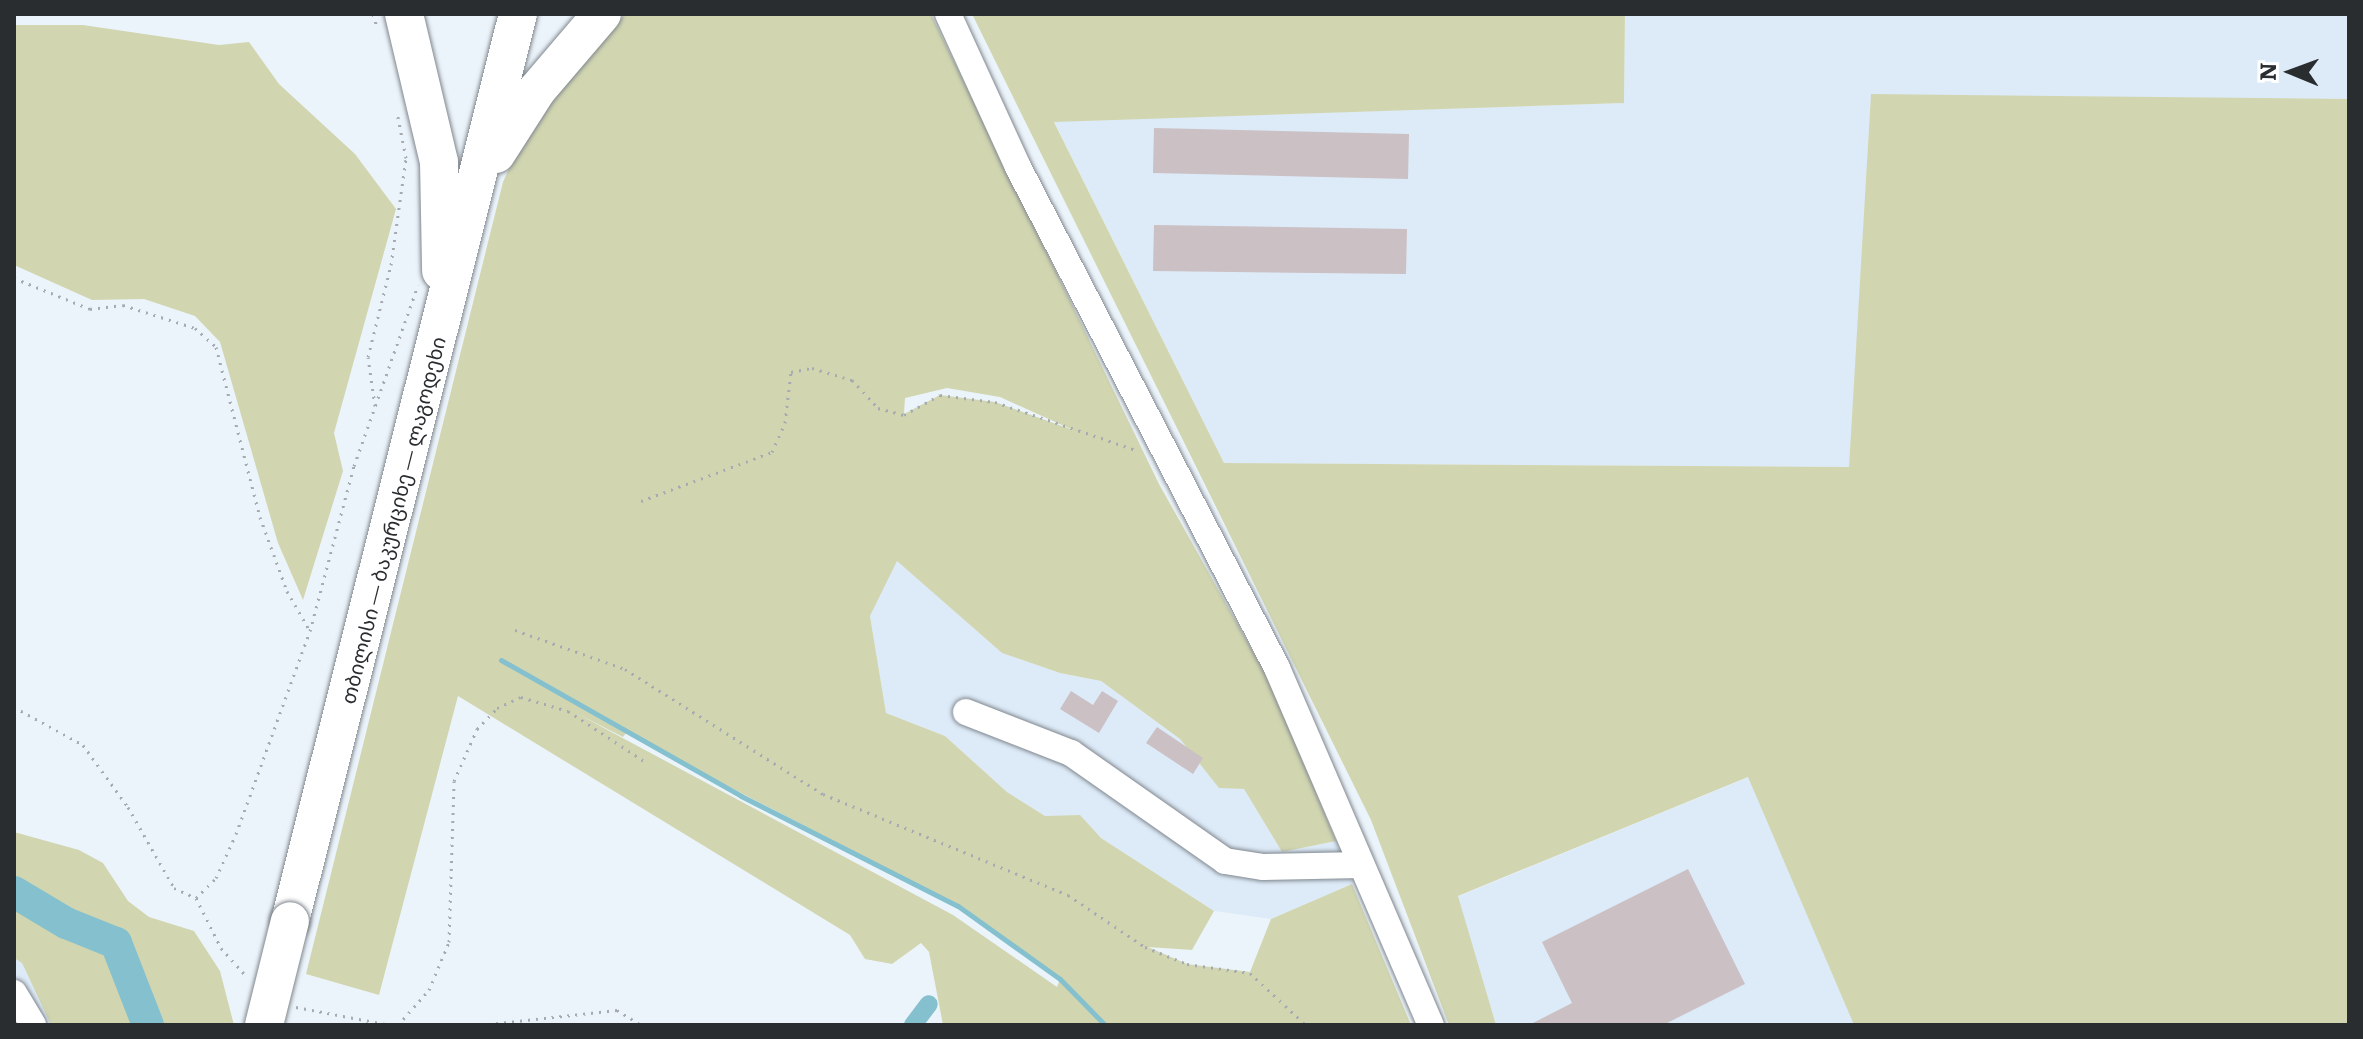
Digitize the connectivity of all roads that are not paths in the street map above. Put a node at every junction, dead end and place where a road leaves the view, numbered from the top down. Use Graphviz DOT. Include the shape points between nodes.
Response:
graph roads {
  1 [pos="518,14"];
  2 [pos="602,14"];
  3 [pos="948,14"];
  4 [pos="392,26"];
  5 [pos="480,180"];
  6 [pos="440,334"];
  7 [pos="966,712"];
  8 [pos="1361,865"];
  9 [pos="14,993"];
  10 [pos="277,1016"];
  11 [pos="33,1025"];
  12 [pos="1431,1025"];
  1 -- 5 [label="highway, თბილისი — ბაკურციხე — ლაგოდეხი"];
  2 -- 5 [label="highway" via="537,90"];
  3 -- 8 [label="street" via="1018,167 1277,668"];
  4 -- 6 [label="highway" via="439,162"];
  5 -- 6 [label="highway, თბილისი — ბაკურციხე — ლაგოდეხი"];
  6 -- 10 [label="highway, თბილისი — ბაკურციხე — ლაგოდეხი, bridge" via="290,921"];
  7 -- 8 [label="street" via="1071,753 1225,861 1264,867"];
  8 -- 12 [label="street"];
  9 -- 11 [label="street"];
}
